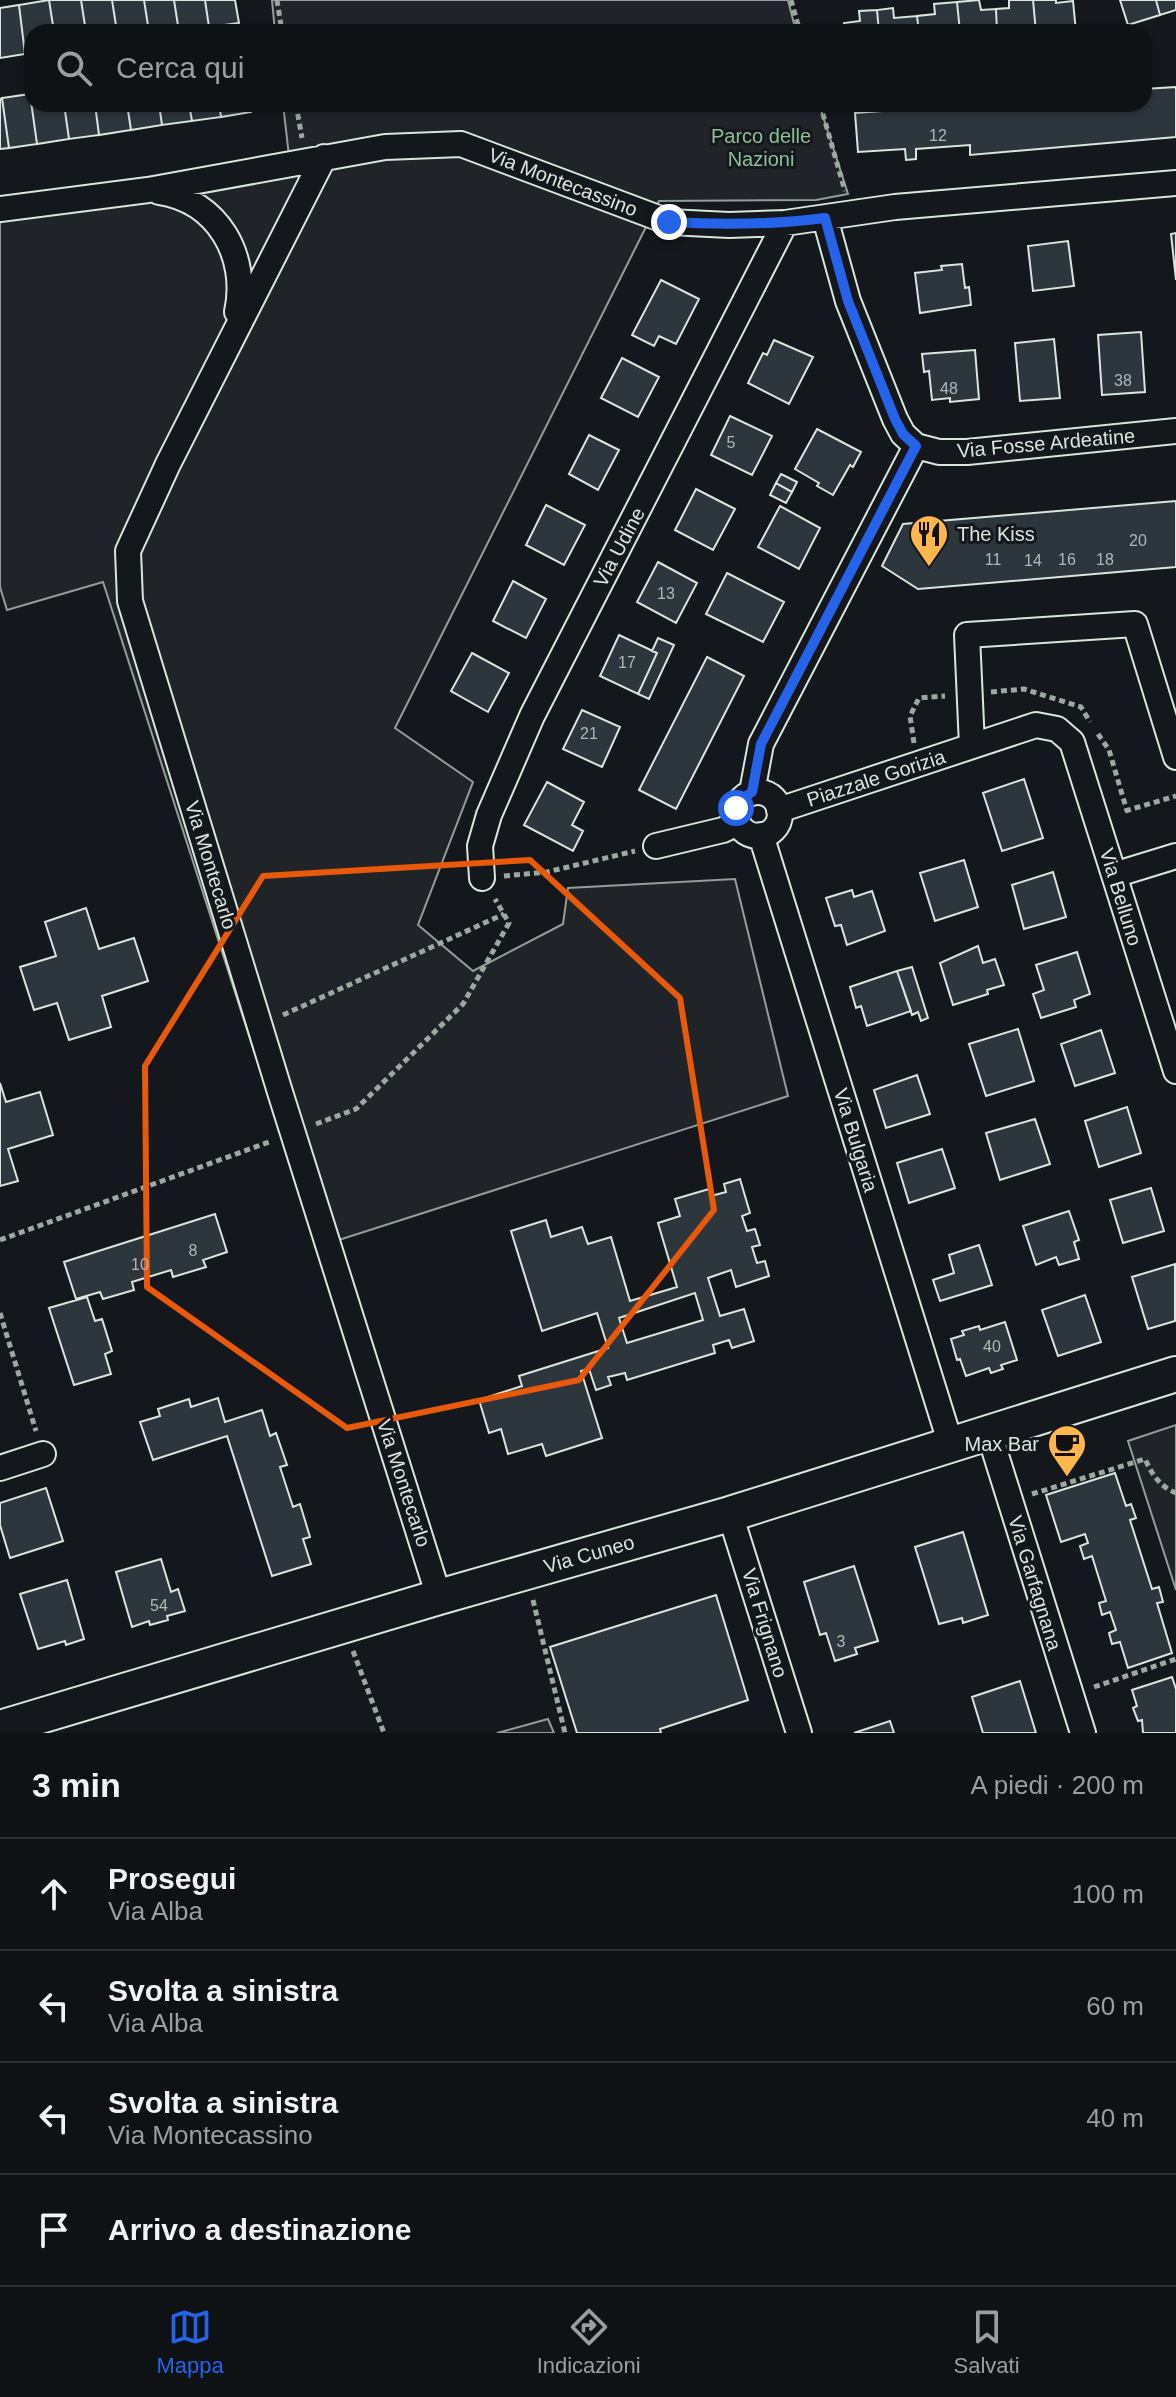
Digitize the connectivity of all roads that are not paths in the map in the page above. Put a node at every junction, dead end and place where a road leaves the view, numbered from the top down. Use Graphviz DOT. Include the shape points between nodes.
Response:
graph roads {
  1 [pos="315,158"];
  2 [pos="1176,183"];
  3 [pos="148,190"];
  4 [pos="0,209"];
  5 [pos="825,218"];
  6 [pos="785,223"];
  7 [pos="231,341"];
  8 [pos="1176,431"];
  9 [pos="916,446"];
  10 [pos="1057,729"];
  11 [pos="972,746"];
  12 [pos="1176,757"];
  13 [pos="752,792"];
  14 [pos="779,810"];
  15 [pos="737,823"];
  16 [pos="761,835"];
  17 [pos="656,846"];
  18 [pos="1176,856"];
  19 [pos="1114,875"];
  20 [pos="482,878"];
  21 [pos="1176,1071"];
  22 [pos="1176,1374"];
  23 [pos="989,1433"];
  24 [pos="951,1445"];
  25 [pos="43,1454"];
  26 [pos="0,1468"];
  27 [pos="730,1514"];
  28 [pos="439,1597"];
  29 [pos="0,1728"];
  30 [pos="799,1733"];
  31 [pos="1083,1733"];
  1 -- 3 [label="street, Via Montecassino"];
  1 -- 6 [label="street, Via Montecassino" via="385,147 461,144 669,222"];
  1 -- 7 [label="street, Via Montecarlo"];
  2 -- 5 [label="street, Via Montecassino" via="895,207"];
  3 -- 4 [label="street, Via Montecassino"];
  3 -- 7 [label="street" via="190,201 228,240 241,284"];
  5 -- 6 [label="street, Via Montecassino"];
  5 -- 9 [label="street" via="848,301 895,419"];
  6 -- 20 [label="street, Via Udine" via="532,716 489,815 480,846"];
  7 -- 28 [label="street, Via Montecarlo" via="128,551 130,601"];
  8 -- 9 [label="street, Via Fosse Ardeatine" via="967,452"];
  9 -- 13 [label="street" via="761,744"];
  10 -- 11 [label="street, Piazzale Gorizia" via="1036,725"];
  10 -- 19 [label="street, Via Belluno" via="1072,742"];
  11 -- 12 [label="street, Piazzale Gorizia" via="967,635 1135,624"];
  11 -- 14 [label="street, Piazzale Gorizia"];
  13 -- 14 [label="street" via="773,798"];
  13 -- 15 [label="street" via="739,801"];
  14 -- 16 [label="street" via="774,829"];
  15 -- 16 [label="street" via="748,834"];
  15 -- 17 [label="street"];
  16 -- 24 [label="street, Via Bulgaria"];
  18 -- 19 [label="street"];
  19 -- 21 [label="street, Via Belluno"];
  22 -- 23 [label="street, Via Cuneo"];
  23 -- 24 [label="street, Via Cuneo"];
  23 -- 31 [label="street, Via Garfagnana"];
  24 -- 27 [label="street, Via Cuneo"];
  25 -- 26 [label="street"];
  27 -- 28 [label="street, Via Cuneo"];
  27 -- 30 [label="street, Via Frignano"];
  28 -- 29 [label="street, Via Cuneo"];
}
